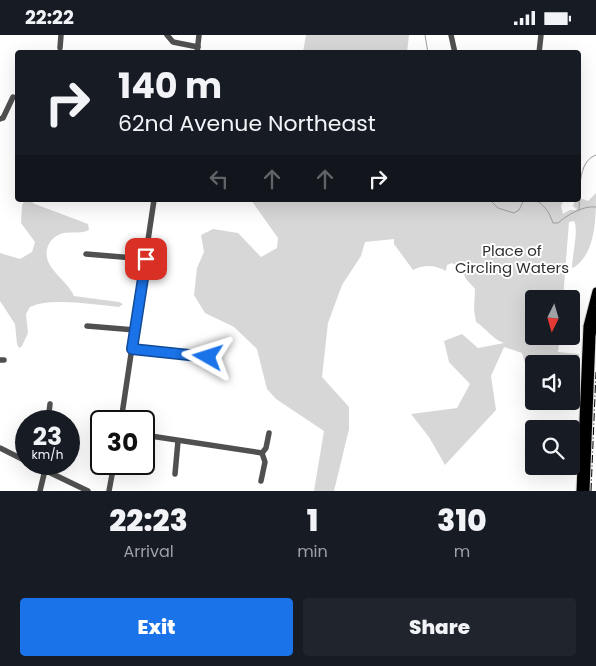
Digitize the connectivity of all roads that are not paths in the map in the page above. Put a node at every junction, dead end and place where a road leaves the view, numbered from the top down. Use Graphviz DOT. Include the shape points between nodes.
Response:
graph roads {
  1 [pos="61,35"];
  2 [pos="167,35"];
  3 [pos="199,35"];
  4 [pos="451,35"];
  5 [pos="541,35"];
  6 [pos="60,48"];
  7 [pos="197,50"];
  8 [pos="454,50"];
  9 [pos="539,50"];
  10 [pos="13,97"];
  11 [pos="0,119"];
  12 [pos="154,202"];
  13 [pos="86,254"];
  14 [pos="146,259"];
  15 [pos="596,291"];
  16 [pos="596,309"];
  17 [pos="87,326"];
  18 [pos="135,330"];
  19 [pos="132,349"];
  20 [pos="208,357"];
  21 [pos="50,404"];
  22 [pos="49,410"];
  23 [pos="123,410"];
  24 [pos="269,433"];
  25 [pos="155,437"];
  26 [pos="178,441"];
  27 [pos="0,448"];
  28 [pos="262,453"];
  29 [pos="15,456"];
  30 [pos="175,474"];
  31 [pos="41,475"];
  32 [pos="57,475"];
  33 [pos="112,475"];
  34 [pos="261,481"];
  35 [pos="40,491"];
  36 [pos="88,491"];
  37 [pos="109,491"];
  38 [pos="580,491"];
  39 [pos="586,491"];
  1 -- 6 [label="street"];
  2 -- 7 [label="street" via="177,44"];
  3 -- 7 [label="street"];
  4 -- 8 [label="street"];
  5 -- 9 [label="street"];
  10 -- 11 [label="street"];
  12 -- 14 [label="street"];
  13 -- 14 [label="street"];
  14 -- 18 [label="street"];
  15 -- 38 [label="main road" via="587,326"];
  16 -- 39 [label="main road" via="592,335"];
  17 -- 18 [label="street"];
  18 -- 19 [label="street"];
  19 -- 20 [label="street"];
  19 -- 23 [label="street"];
  21 -- 22 [label="street"];
  24 -- 28 [label="street"];
  25 -- 26 [label="street"];
  26 -- 28 [label="street"];
  26 -- 30 [label="street"];
  27 -- 29 [label="street"];
  28 -- 34 [label="street"];
  31 -- 35 [label="street"];
  32 -- 36 [label="street"];
  33 -- 37 [label="street"];
}
